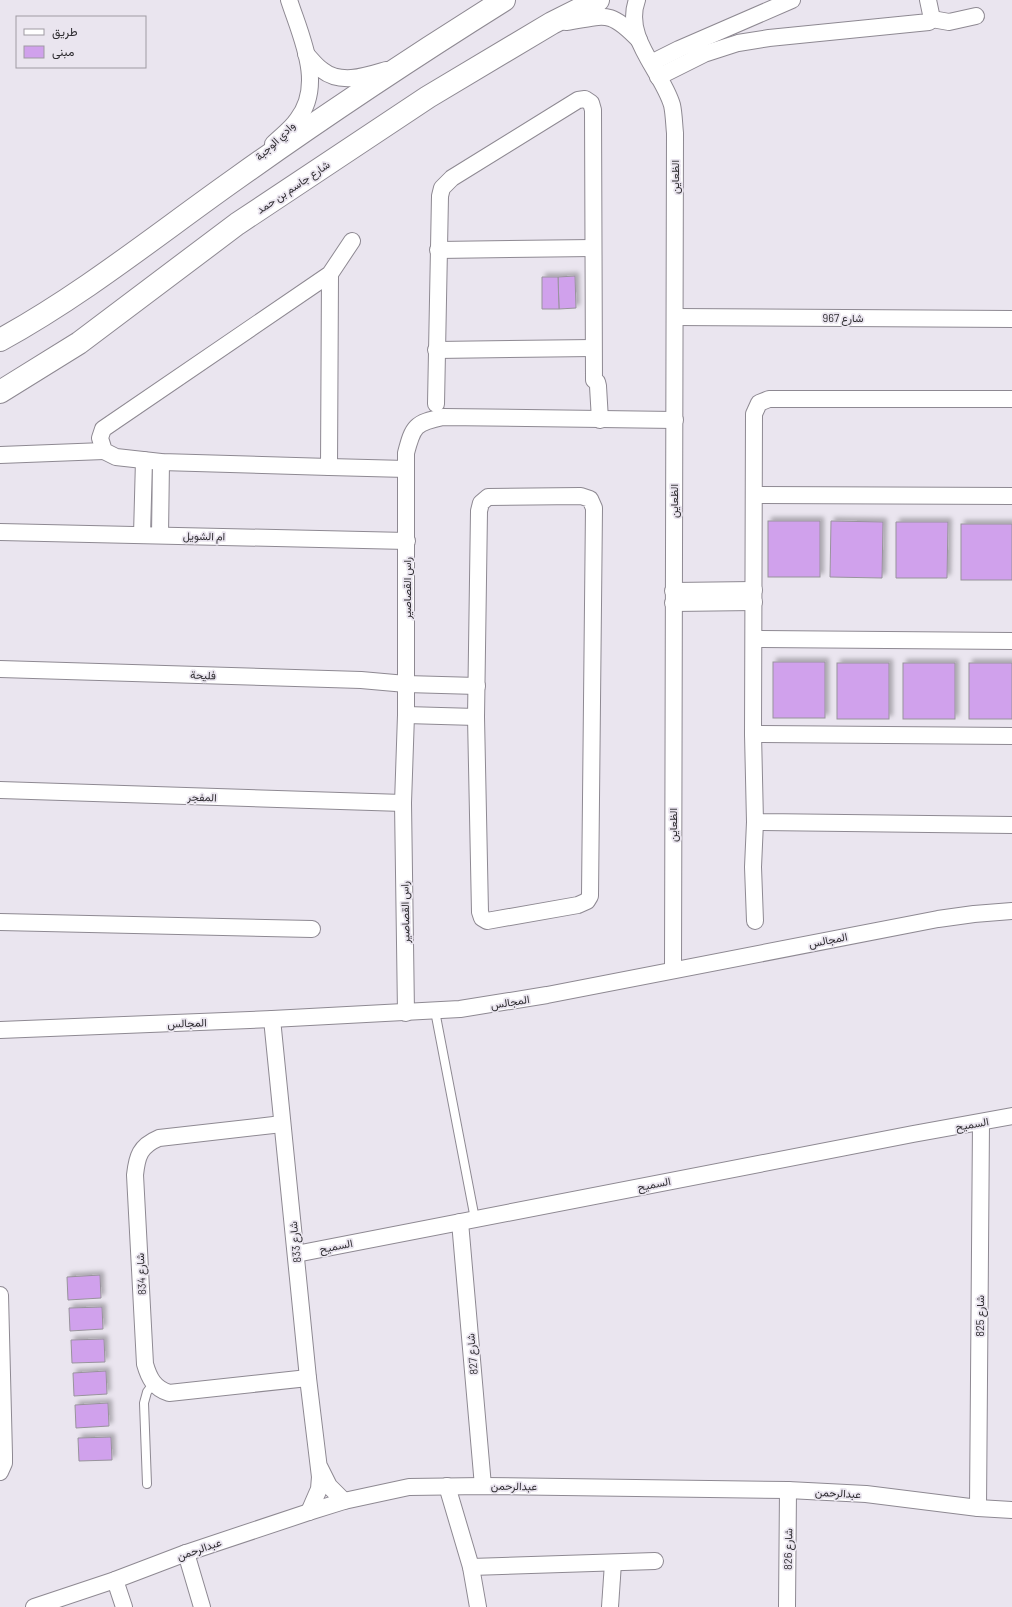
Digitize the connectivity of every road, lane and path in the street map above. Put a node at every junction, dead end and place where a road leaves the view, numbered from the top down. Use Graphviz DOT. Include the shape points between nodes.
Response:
graph roads {
  1 [pos="289,0"];
  2 [pos="504,0"];
  3 [pos="598,0"];
  4 [pos="637,0"];
  5 [pos="792,0"];
  6 [pos="928,0"];
  7 [pos="976,16"];
  8 [pos="932,19"];
  9 [pos="552,24"];
  10 [pos="731,26"];
  11 [pos="639,40"];
  12 [pos="738,43"];
  13 [pos="306,54"];
  14 [pos="398,67"];
  15 [pos="655,70"];
  16 [pos="237,178"];
  17 [pos="352,240"];
  18 [pos="592,248"];
  19 [pos="438,250"];
  20 [pos="330,274"];
  21 [pos="675,317"];
  22 [pos="1012,318"];
  23 [pos="0,340"];
  24 [pos="593,348"];
  25 [pos="436,350"];
  26 [pos="0,392"];
  27 [pos="1012,399"];
  28 [pos="436,404"];
  29 [pos="594,420"];
  30 [pos="675,420"];
  31 [pos="104,451"];
  32 [pos="0,455"];
  33 [pos="144,460"];
  34 [pos="161,462"];
  35 [pos="329,467"];
  36 [pos="406,469"];
  37 [pos="754,495"];
  38 [pos="1012,496"];
  39 [pos="0,532"];
  40 [pos="142,535"];
  41 [pos="160,535"];
  42 [pos="407,541"];
  43 [pos="754,596"];
  44 [pos="673,597"];
  45 [pos="754,640"];
  46 [pos="1012,641"];
  47 [pos="0,669"];
  48 [pos="406,684"];
  49 [pos="476,686"];
  50 [pos="406,715"];
  51 [pos="476,717"];
  52 [pos="753,734"];
  53 [pos="1012,736"];
  54 [pos="0,790"];
  55 [pos="403,803"];
  56 [pos="755,822"];
  57 [pos="1012,825"];
  58 [pos="1012,911"];
  59 [pos="755,921"];
  60 [pos="0,922"];
  61 [pos="312,930"];
  62 [pos="673,970"];
  63 [pos="435,1011"];
  64 [pos="406,1013"];
  65 [pos="272,1019"];
  66 [pos="0,1030"];
  67 [pos="1012,1116"];
  68 [pos="981,1122"];
  69 [pos="282,1124"];
  70 [pos="468,1221"];
  71 [pos="296,1254"];
  72 [pos="0,1296"];
  73 [pos="0,1314"];
  74 [pos="308,1378"];
  75 [pos="153,1384"];
  76 [pos="319,1464"];
  77 [pos="0,1472"];
  78 [pos="147,1484"];
  79 [pos="447,1486"];
  80 [pos="483,1486"];
  81 [pos="788,1490"];
  82 [pos="344,1501"];
  83 [pos="978,1508"];
  84 [pos="1012,1510"];
  85 [pos="309,1512"];
  86 [pos="186,1552"];
  87 [pos="655,1561"];
  88 [pos="613,1563"];
  89 [pos="471,1567"];
  90 [pos="115,1580"];
  91 [pos="34,1607"];
  92 [pos="124,1607"];
  93 [pos="202,1607"];
  94 [pos="478,1607"];
  95 [pos="610,1607"];
  96 [pos="787,1607"];
  1 -- 13 [label="street, وادي الوجبة"];
  2 -- 14 [label="main road"];
  3 -- 9 [label="main road, شارع جاسم بن حمد"];
  4 -- 11 [label="street, الظعاين" via="634,16"];
  5 -- 10 [label="street"];
  6 -- 8 [label="street"];
  7 -- 8 [label="street" via="949,22"];
  8 -- 12 [label="street" via="925,23"];
  9 -- 11 [label="street, الظعاين" via="608,16 619,21"];
  9 -- 26 [label="main road, شارع جاسم بن حمد" via="428,97 244,219 79,343"];
  10 -- 12 [label="street"];
  10 -- 15 [label="street"];
  11 -- 15 [label="street, الظعاين"];
  12 -- 15 [label="street"];
  13 -- 14 [label="street, وادي الوجبة" via="323,71 343,78 360,77"];
  13 -- 16 [label="street, وادي الوجبة" via="312,85 298,120"];
  14 -- 16 [label="main road"];
  15 -- 21 [label="street, الظعاين" via="672,106 675,133"];
  16 -- 23 [label="main road" via="77,294"];
  17 -- 20 [label="street"];
  18 -- 19 [label="street"];
  18 -- 19 [label="street" via="593,110 591,103 585,99 578,100 447,182 440,196"];
  18 -- 24 [label="street"];
  19 -- 25 [label="street"];
  20 -- 31 [label="street" via="103,429 100,438"];
  20 -- 35 [label="street"];
  21 -- 22 [label="street, شارع 967"];
  21 -- 30 [label="street, الظعاين"];
  24 -- 25 [label="street"];
  24 -- 29 [label="street" via="594,380 598,386"];
  25 -- 28 [label="street"];
  27 -- 37 [label="street" via="764,400 755,408 754,414"];
  29 -- 30 [label="street, راس القصاصير"];
  29 -- 36 [label="street, راس القصاصير" via="443,417 424,421 415,428 410,437"];
  30 -- 44 [label="street, الظعاين"];
  31 -- 32 [label="street"];
  31 -- 33 [label="street" via="116,457"];
  33 -- 34 [label="street"];
  33 -- 40 [label="street"];
  34 -- 35 [label="street"];
  34 -- 41 [label="street"];
  35 -- 36 [label="street"];
  36 -- 42 [label="street, راس القصاصير"];
  37 -- 38 [label="street"];
  37 -- 43 [label="street"];
  39 -- 40 [label="street, ام الشويل"];
  40 -- 41 [label="street, ام الشويل"];
  41 -- 42 [label="street, ام الشويل"];
  42 -- 48 [label="street, راس القصاصير"];
  43 -- 44 [label="street"];
  43 -- 45 [label="street"];
  44 -- 62 [label="street, الظعاين"];
  45 -- 46 [label="street"];
  45 -- 52 [label="street"];
  47 -- 48 [label="street, فليحة" via="361,680"];
  48 -- 49 [label="street, فليحة"];
  48 -- 50 [label="street, راس القصاصير"];
  49 -- 51 [label="street"];
  49 -- 51 [label="street" via="481,503 495,497 581,496 590,499 594,508 591,890 590,896 583,903 490,921 482,918"];
  50 -- 51 [label="street"];
  50 -- 55 [label="street, راس القصاصير"];
  52 -- 53 [label="street"];
  52 -- 56 [label="street"];
  54 -- 55 [label="street, المفجر"];
  55 -- 64 [label="street, راس القصاصير"];
  56 -- 57 [label="street"];
  56 -- 59 [label="street"];
  58 -- 62 [label="street, المجالس" via="938,919"];
  60 -- 61 [label="street"];
  62 -- 63 [label="street, المجالس" via="528,999"];
  63 -- 64 [label="street, المجالس"];
  63 -- 70 [label="lane"];
  64 -- 65 [label="street, المجالس"];
  65 -- 66 [label="street, المجالس"];
  65 -- 69 [label="street, شارع 833"];
  67 -- 68 [label="street, السميح"];
  68 -- 70 [label="street, السميح"];
  68 -- 83 [label="street, شارع 825"];
  69 -- 71 [label="street, شارع 833"];
  69 -- 75 [label="street, شارع 834" via="159,1138 147,1143 141,1150 135,1175 145,1364"];
  70 -- 71 [label="street, السميح"];
  70 -- 80 [label="street, شارع 827"];
  71 -- 74 [label="street, شارع 833"];
  72 -- 73 [label="street"];
  73 -- 77 [label="street" via="4,1463"];
  74 -- 75 [label="street" via="177,1393 161,1390"];
  74 -- 76 [label="street, شارع 833"];
  75 -- 78 [label="lane" via="144,1403"];
  76 -- 82 [label="street, شارع 833" via="329,1486"];
  76 -- 85 [label="street, شارع 833" via="319,1489"];
  79 -- 80 [label="street, عبدالرحمن"];
  79 -- 82 [label="street, عبدالرحمن" via="409,1487"];
  79 -- 89 [label="street"];
  80 -- 81 [label="street, عبدالرحمن"];
  81 -- 83 [label="street, عبدالرحمن" via="866,1494"];
  81 -- 96 [label="street, شارع 826"];
  82 -- 85 [label="street, عبدالرحمن"];
  83 -- 84 [label="street, عبدالرحمن"];
  85 -- 86 [label="street, عبدالرحمن"];
  86 -- 90 [label="street, عبدالرحمن"];
  86 -- 93 [label="street"];
  87 -- 88 [label="street"];
  88 -- 89 [label="street"];
  88 -- 95 [label="street"];
  89 -- 94 [label="street"];
  90 -- 91 [label="street, عبدالرحمن"];
  90 -- 92 [label="street"];
}
